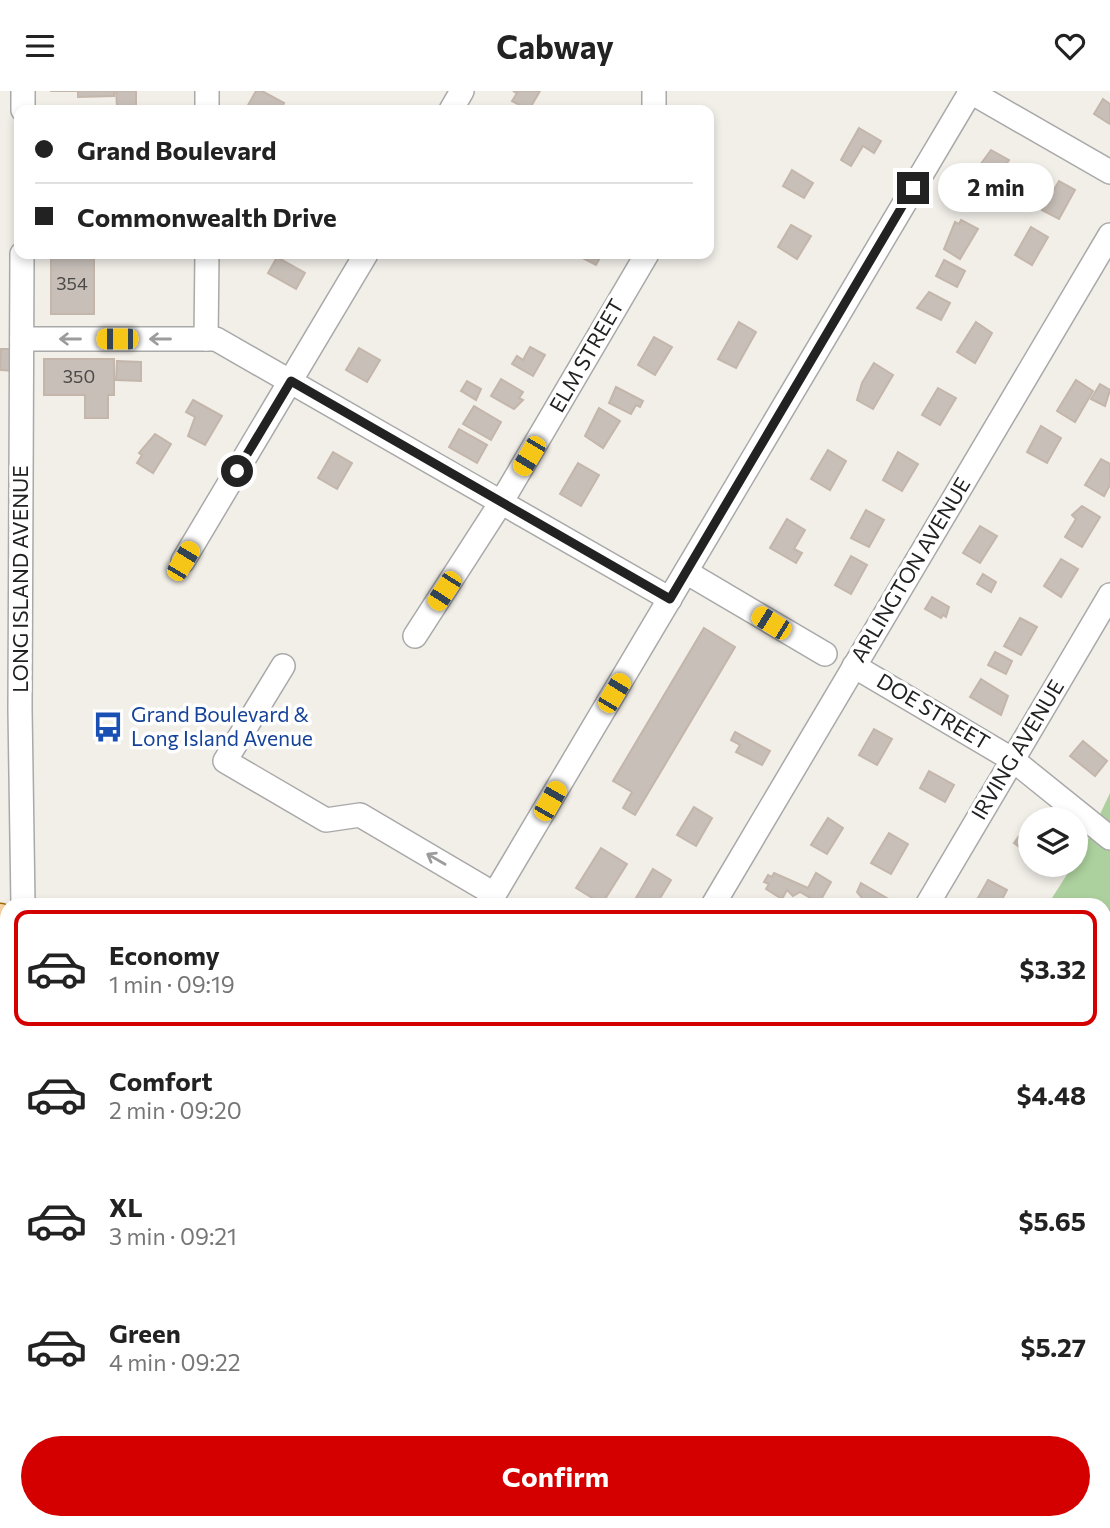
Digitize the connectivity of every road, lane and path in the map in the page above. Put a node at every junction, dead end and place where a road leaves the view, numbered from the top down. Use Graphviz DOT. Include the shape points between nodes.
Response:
graph roads {
  1 [pos="970,91"];
  2 [pos="1110,172"];
  3 [pos="1110,235"];
  4 [pos="22,259"];
  5 [pos="207,259"];
  6 [pos="363,259"];
  7 [pos="644,259"];
  8 [pos="22,339"];
  9 [pos="206,339"];
  10 [pos="291,381"];
  11 [pos="502,501"];
  12 [pos="183,561"];
  13 [pos="686,572"];
  14 [pos="1110,595"];
  15 [pos="670,599"];
  16 [pos="415,636"];
  17 [pos="825,654"];
  18 [pos="282,666"];
  19 [pos="854,666"];
  20 [pos="1013,760"];
  21 [pos="1110,838"];
  22 [pos="23,898"];
  23 [pos="489,898"];
  24 [pos="492,898"];
  25 [pos="717,898"];
  26 [pos="931,898"];
  1 -- 2 [label="street"];
  1 -- 13 [label="street"];
  3 -- 19 [label="street, ARLINGTON AVENUE"];
  4 -- 8 [label="street, LONG ISLAND AVENUE"];
  5 -- 9 [label="street"];
  6 -- 10 [label="street"];
  7 -- 11 [label="street, ELM STREET"];
  9 -- 8 [label="street, one-way"];
  8 -- 22 [label="street, LONG ISLAND AVENUE"];
  9 -- 10 [label="street" via="216,339"];
  10 -- 11 [label="street"];
  10 -- 12 [label="street"];
  11 -- 15 [label="street"];
  11 -- 16 [label="street, ELM STREET"];
  13 -- 15 [label="street"];
  13 -- 17 [label="street"];
  14 -- 20 [label="street, IRVING AVENUE"];
  15 -- 24 [label="street"];
  23 -- 18 [label="street, one-way" via="360,815 326,820 225,761"];
  19 -- 20 [label="street, DOE STREET"];
  19 -- 25 [label="street, ARLINGTON AVENUE"];
  20 -- 21 [label="street, DOE STREET"];
  20 -- 26 [label="street, IRVING AVENUE"];
}
